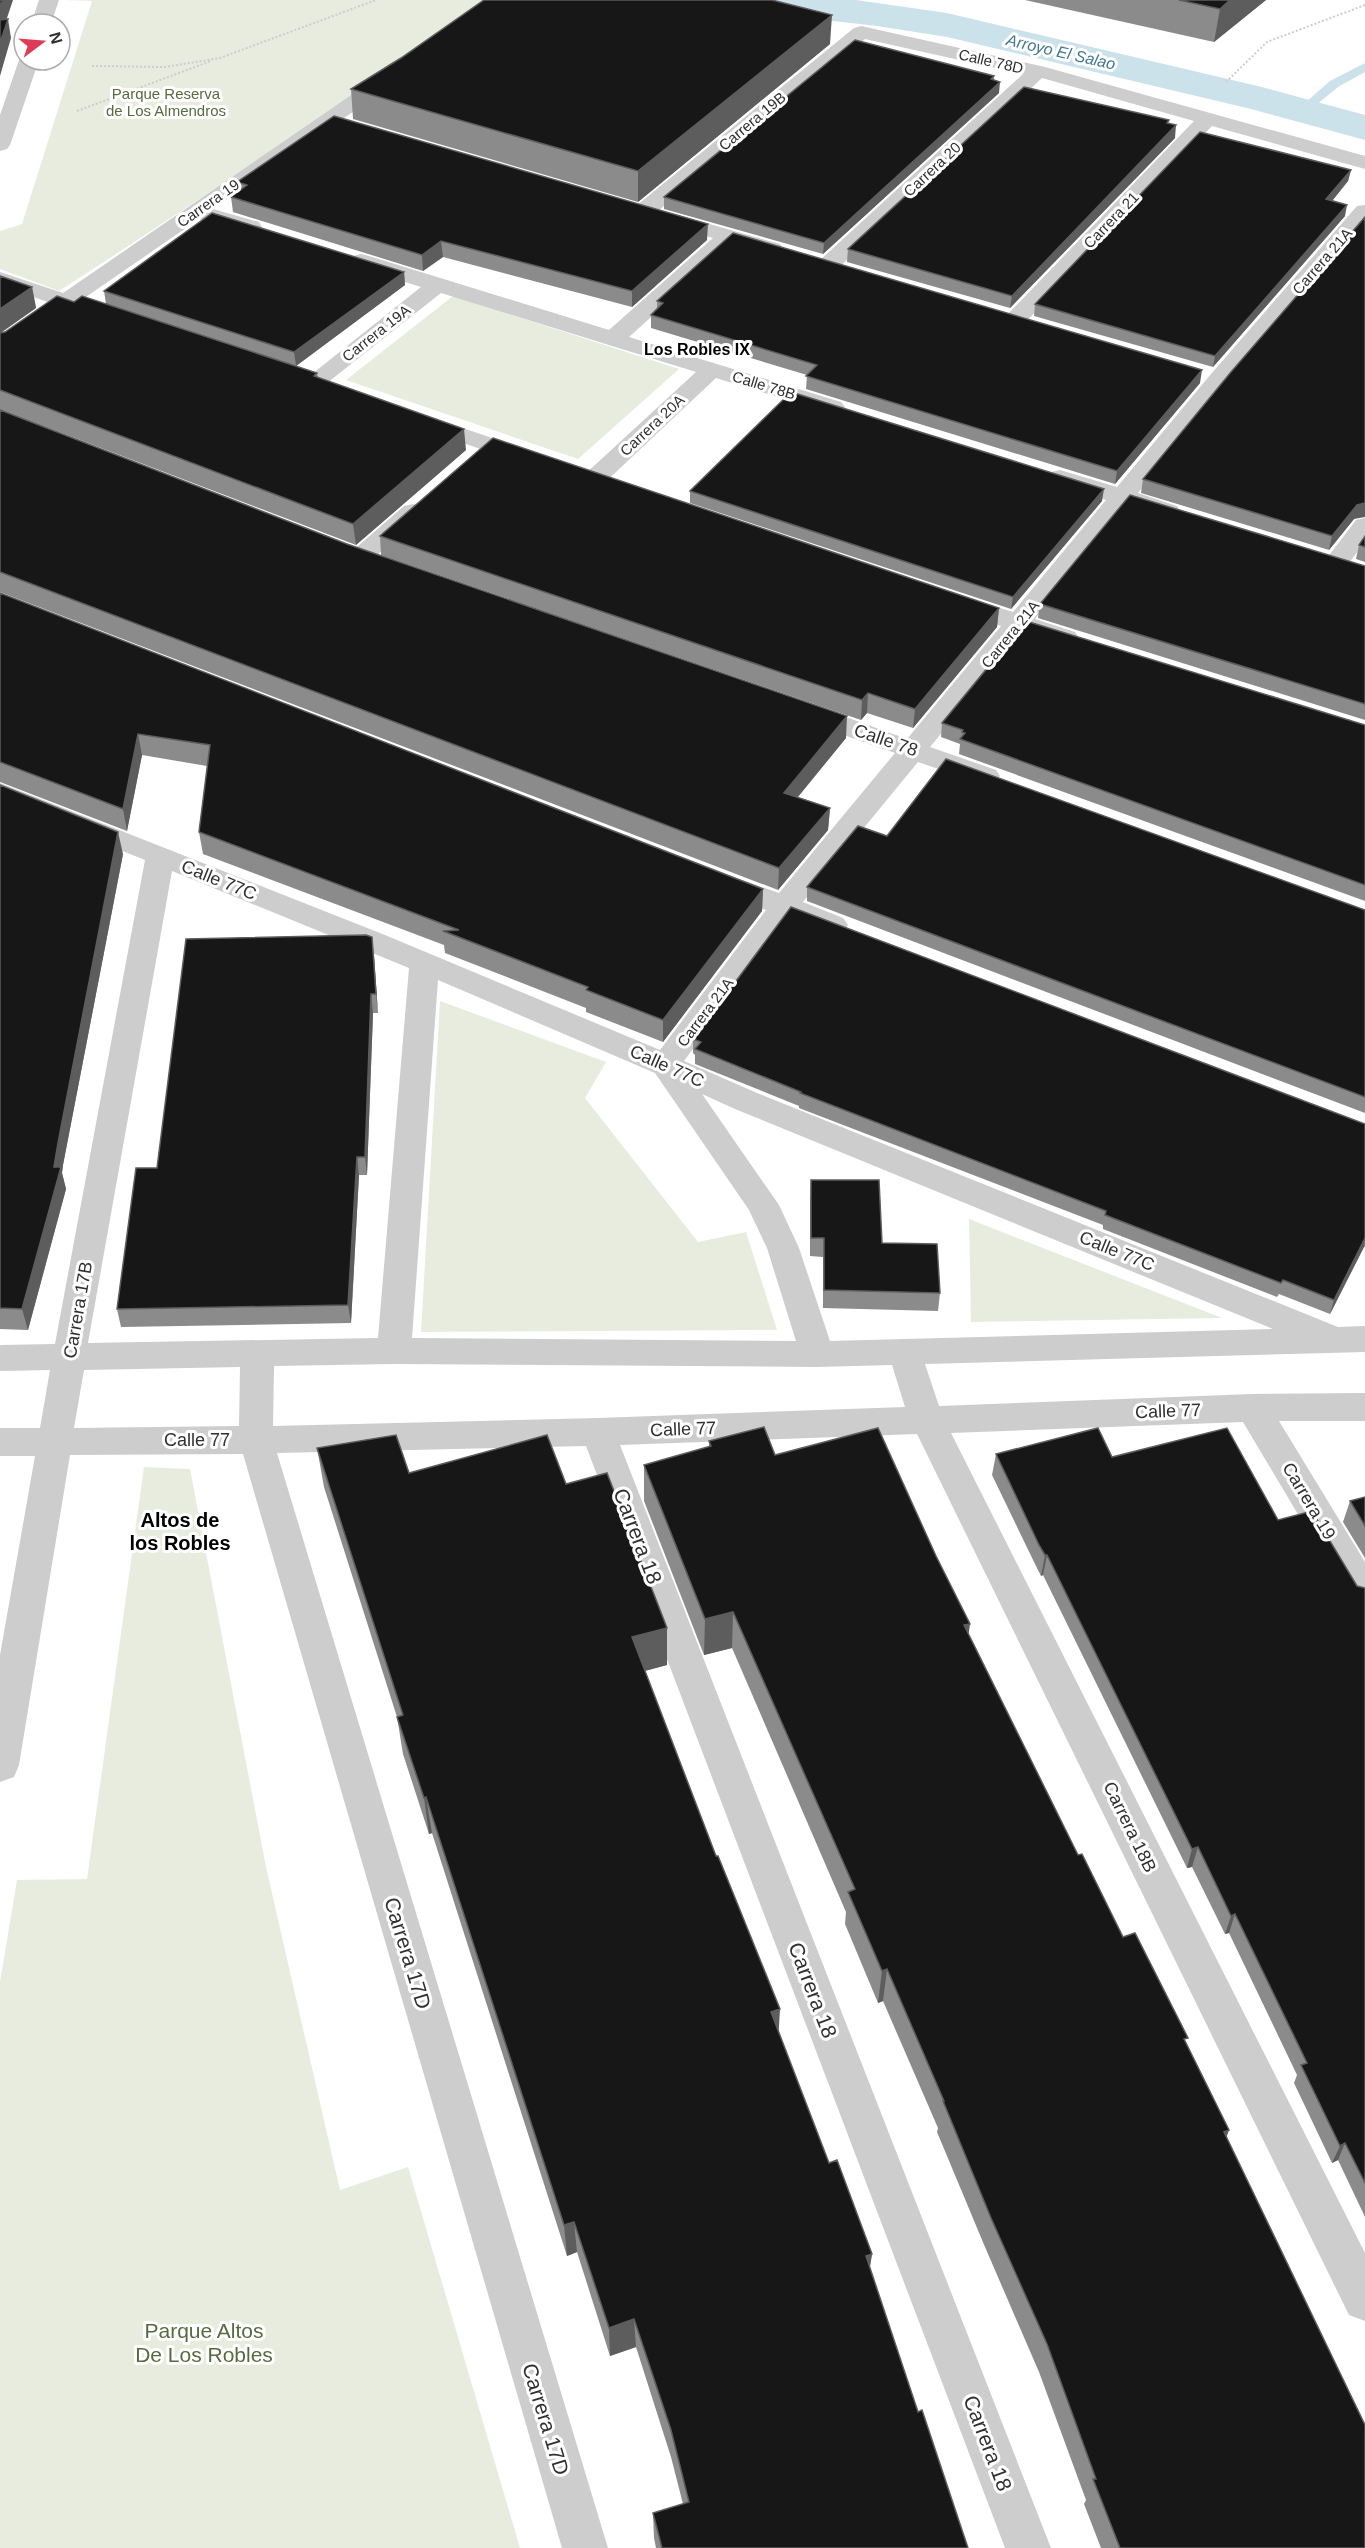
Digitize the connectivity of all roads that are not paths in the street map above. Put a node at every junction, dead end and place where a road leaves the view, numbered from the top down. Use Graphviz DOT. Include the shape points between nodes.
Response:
graph roads {
  1 [pos="861,32"];
  2 [pos="406,67"];
  3 [pos="1038,71"];
  4 [pos="25,72"];
  5 [pos="1208,118"];
  6 [pos="327,120"];
  7 [pos="349,126"];
  8 [pos="0,145"];
  9 [pos="1365,164"];
  10 [pos="622,205"];
  11 [pos="197,211"];
  12 [pos="644,211"];
  13 [pos="1365,211"];
  14 [pos="274,234"];
  15 [pos="729,236"];
  16 [pos="339,254"];
  17 [pos="827,266"];
  18 [pos="849,272"];
  19 [pos="0,279"];
  20 [pos="438,284"];
  21 [pos="66,302"];
  22 [pos="992,315"];
  23 [pos="123,320"];
  24 [pos="1014,321"];
  25 [pos="1037,328"];
  26 [pos="613,339"];
  27 [pos="0,345"];
  28 [pos="713,369"];
  29 [pos="314,382"];
  30 [pos="849,412"];
  31 [pos="401,414"];
  32 [pos="1043,472"];
  33 [pos="1122,497"];
  34 [pos="428,498"];
  35 [pos="1190,518"];
  36 [pos="1365,525"];
  37 [pos="359,558"];
  38 [pos="1335,562"];
  39 [pos="929,593"];
  40 [pos="1019,623"];
  41 [pos="1086,644"];
  42 [pos="781,704"];
  43 [pos="915,750"];
  44 [pos="1005,783"];
  45 [pos="0,792"];
  46 [pos="160,856"];
  47 [pos="696,872"];
  48 [pos="784,906"];
  49 [pos="862,936"];
  50 [pos="424,963"];
  51 [pos="665,1065"];
  52 [pos="1350,1339"];
  53 [pos="394,1351"];
  54 [pos="904,1351"];
  55 [pos="257,1354"];
  56 [pos="817,1354"];
  57 [pos="69,1357"];
  58 [pos="0,1358"];
  59 [pos="1365,1407"];
  60 [pos="1254,1408"];
  61 [pos="927,1420"];
  62 [pos="597,1432"];
  63 [pos="57,1440"];
  64 [pos="256,1440"];
  65 [pos="0,1442"];
  66 [pos="1365,1594"];
  67 [pos="0,1765"];
  68 [pos="1365,2299"];
  69 [pos="585,2548"];
  70 [pos="1028,2548"];
  1 -- 3 [label="street, Calle 78D"];
  1 -- 12 [label="street, Carrera 19B"];
  2 -- 6 [label="street, Carrera 19"];
  3 -- 5 [label="street, Calle 78D"];
  3 -- 17 [label="street, Carrera 20"];
  4 -- 8 [label="street"];
  5 -- 9 [label="street, Calle 78D"];
  5 -- 24 [label="street, Carrera 21"];
  6 -- 7 [label="street"];
  6 -- 11 [label="street, Carrera 19"];
  10 -- 12 [label="street"];
  11 -- 14 [label="street"];
  11 -- 21 [label="street, Carrera 19"];
  12 -- 15 [label="street"];
  13 -- 33 [label="street, Carrera 21A" via="1207,376"];
  15 -- 17 [label="street"];
  15 -- 26 [label="street"];
  16 -- 20 [label="street, Calle 78B"];
  17 -- 18 [label="street"];
  19 -- 21 [label="street"];
  20 -- 26 [label="street, Calle 78B"];
  20 -- 29 [label="street, Carrera 19A"];
  21 -- 23 [label="street"];
  21 -- 27 [label="street, Carrera 19"];
  22 -- 24 [label="street"];
  24 -- 25 [label="street"];
  26 -- 28 [label="street, Calle 78B"];
  28 -- 30 [label="street, Calle 78B"];
  28 -- 31 [label="street, Carrera 20A" via="582,477 480,453"];
  32 -- 33 [label="street"];
  33 -- 35 [label="street"];
  33 -- 40 [label="street, Carrera 21A"];
  34 -- 37 [label="street"];
  36 -- 38 [label="street"];
  39 -- 40 [label="street"];
  40 -- 41 [label="street"];
  40 -- 43 [label="street, Carrera 21A"];
  42 -- 43 [label="street, Calle 78"];
  43 -- 44 [label="street, Calle 78"];
  43 -- 48 [label="street, Carrera 21A"];
  45 -- 46 [label="street, Calle 77C"];
  46 -- 50 [label="street, Calle 77C"];
  46 -- 57 [label="street, Carrera 17B"];
  47 -- 48 [label="street"];
  48 -- 49 [label="street"];
  48 -- 51 [label="street, Carrera 21A"];
  50 -- 51 [label="street, Calle 77C"];
  50 -- 53 [label="street"];
  51 -- 52 [label="street, Calle 77C" via="746,1101"];
  51 -- 56 [label="street" via="763,1205 783,1248"];
  52 -- 54 [label="street"];
  53 -- 55 [label="street"];
  53 -- 56 [label="street"];
  54 -- 56 [label="street"];
  54 -- 61 [label="street, Carrera 18B"];
  55 -- 57 [label="street"];
  55 -- 64 [label="street, Carrera 17D"];
  57 -- 58 [label="street"];
  57 -- 63 [label="street, Carrera 17B"];
  59 -- 60 [label="street, Calle 77"];
  60 -- 61 [label="street, Calle 77"];
  60 -- 66 [label="street, Carrera 19"];
  61 -- 62 [label="street, Calle 77"];
  61 -- 68 [label="street, Carrera 18B"];
  62 -- 64 [label="street, Calle 77"];
  62 -- 70 [label="street, Carrera 18"];
  63 -- 64 [label="street, Calle 77"];
  63 -- 65 [label="street, Calle 77"];
  63 -- 67 [label="street, Carrera 17B"];
  64 -- 69 [label="street, Carrera 17D"];
}
